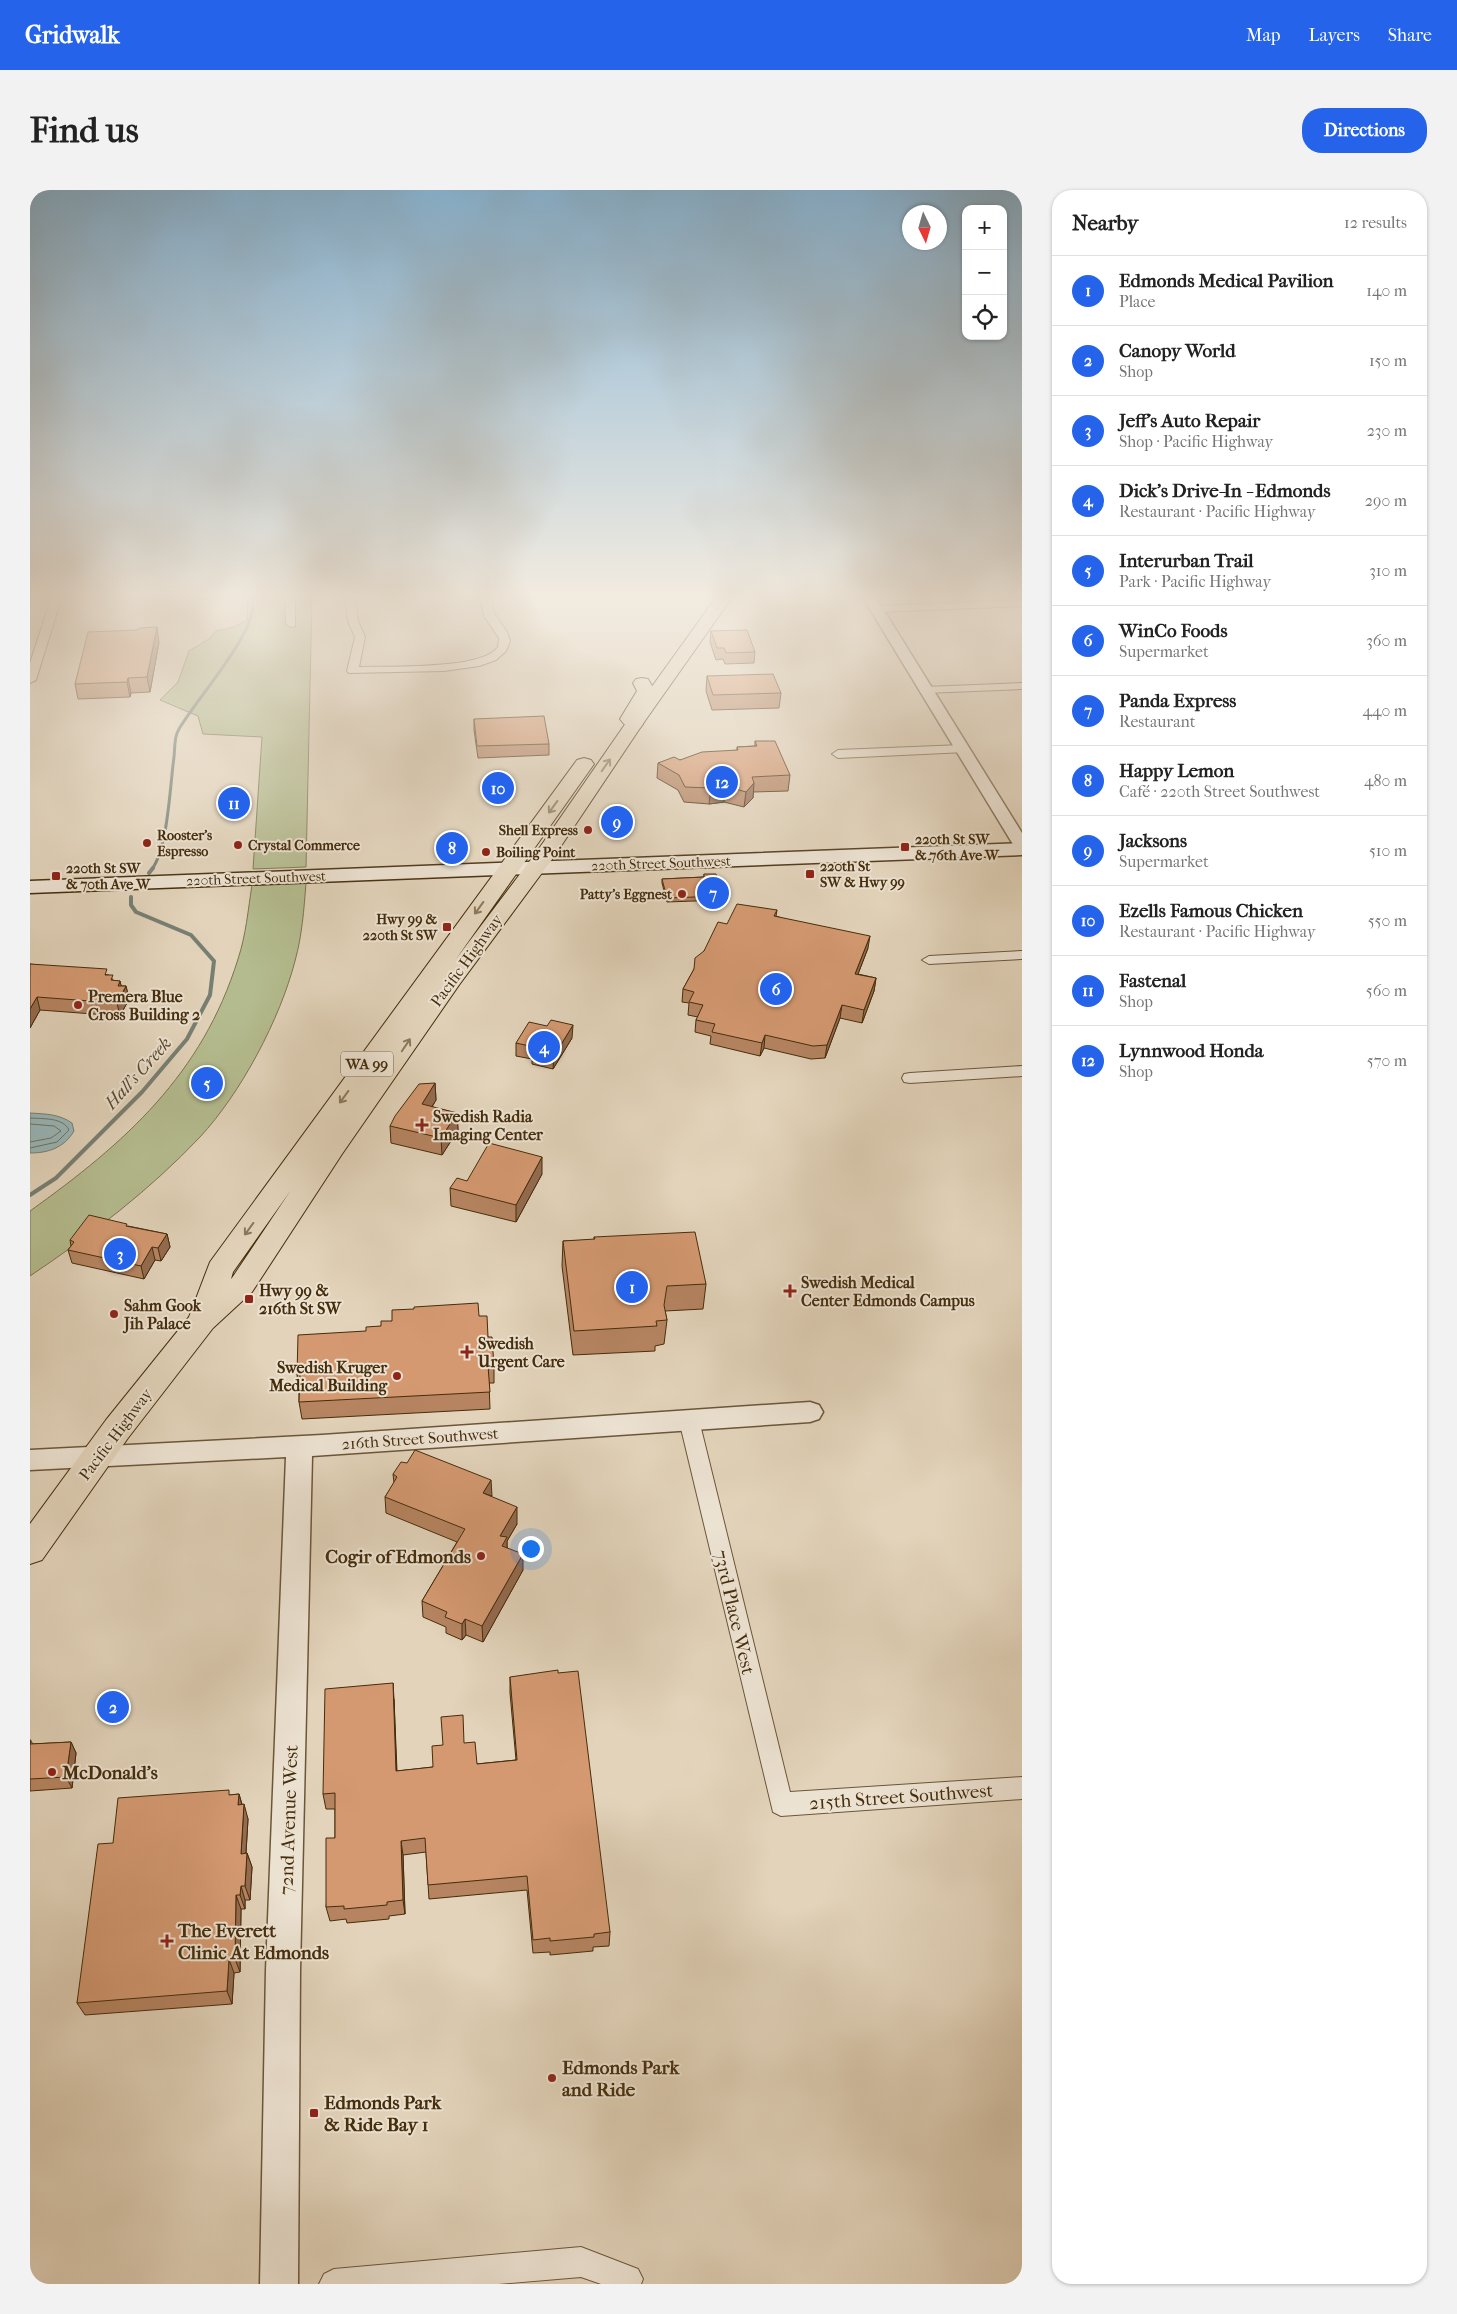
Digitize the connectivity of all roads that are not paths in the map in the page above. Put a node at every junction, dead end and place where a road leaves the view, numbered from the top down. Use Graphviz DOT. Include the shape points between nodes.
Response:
graph roads {
  1 [pos="645,694"];
  2 [pos="647,694"];
  3 [pos="927,694"];
  4 [pos="624,722"];
  5 [pos="962,749"];
  6 [pos="593,752"];
  7 [pos="838,754"];
  8 [pos="1022,848"];
  9 [pos="521,868"];
  10 [pos="30,887"];
  11 [pos="1022,955"];
  12 [pos="929,960"];
  13 [pos="1022,1071"];
  14 [pos="910,1078"];
  15 [pos="810,1412"];
  16 [pos="689,1420"];
  17 [pos="299,1446"];
  18 [pos="98,1456"];
  19 [pos="30,1460"];
  20 [pos="30,1550"];
  21 [pos="1022,1788"];
  22 [pos="781,1804"];
  23 [pos="628,2279"];
  24 [pos="279,2284"];
  25 [pos="334,2284"];
  1 -- 4 [label="main road"];
  2 -- 4 [label="main road, Pacific Highway / WA 99"];
  3 -- 5 [label="street"];
  9 -- 4 [label="main road, Pacific Highway / WA 99, one-way"];
  5 -- 7 [label="street"];
  5 -- 8 [label="street"];
  6 -- 9 [label="main road, Pacific Highway / WA 99, one-way"];
  8 -- 9 [label="main road, 220th Street Southwest"];
  9 -- 10 [label="main road, 220th Street Southwest"];
  9 -- 18 [label="main road, Pacific Highway / WA 99" via="451,980 242,1285 203,1320"];
  11 -- 12 [label="street"];
  13 -- 14 [label="street"];
  15 -- 16 [label="street, 216th Street Southwest"];
  16 -- 17 [label="street, 216th Street Southwest"];
  16 -- 22 [label="street, 73rd Place West"];
  17 -- 18 [label="street, 216th Street Southwest"];
  17 -- 24 [label="street, 72nd Avenue West" via="283,1970"];
  18 -- 19 [label="street, 216th Street Southwest"];
  18 -- 20 [label="main road, Pacific Highway / WA 99"];
  21 -- 22 [label="street, 215th Street Southwest"];
  23 -- 25 [label="street" via="581,2262"];
}
